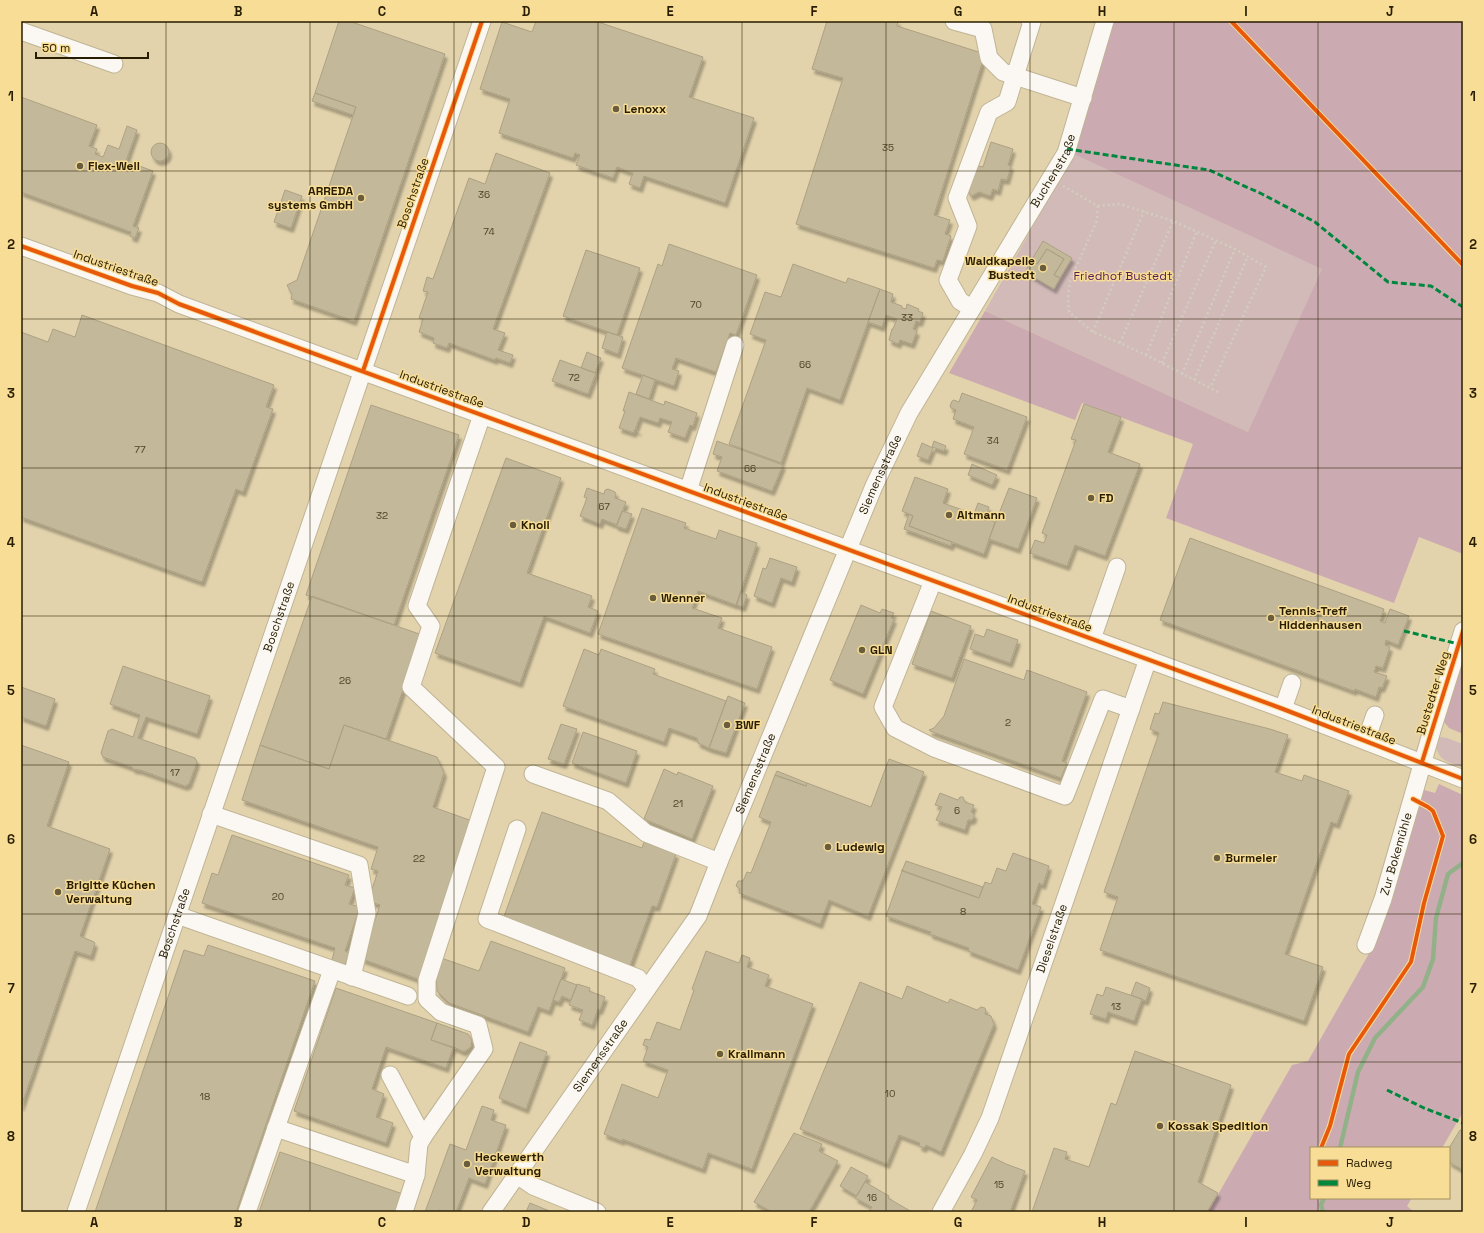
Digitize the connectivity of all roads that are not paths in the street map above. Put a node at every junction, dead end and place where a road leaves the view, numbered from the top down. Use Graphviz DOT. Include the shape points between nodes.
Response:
graph roads {
  1 [pos="482,21"];
  2 [pos="954,21"];
  3 [pos="1030,21"];
  4 [pos="1105,21"];
  5 [pos="984,25"];
  6 [pos="21,31"];
  7 [pos="114,64"];
  8 [pos="1015,76"];
  9 [pos="1083,98"];
  10 [pos="21,246"];
  11 [pos="972,307"];
  12 [pos="735,345"];
  13 [pos="363,371"];
  14 [pos="482,415"];
  15 [pos="688,491"];
  16 [pos="848,550"];
  17 [pos="1117,567"];
  18 [pos="933,581"];
  19 [pos="1463,631"];
  20 [pos="1092,639"];
  21 [pos="1148,659"];
  22 [pos="1292,684"];
  23 [pos="1131,709"];
  24 [pos="1283,709"];
  25 [pos="1374,715"];
  26 [pos="1366,740"];
  27 [pos="1422,762"];
  28 [pos="533,774"];
  29 [pos="1463,779"];
  30 [pos="212,814"];
  31 [pos="518,829"];
  32 [pos="719,862"];
  33 [pos="177,915"];
  34 [pos="1366,946"];
  35 [pos="332,970"];
  36 [pos="352,977"];
  37 [pos="647,989"];
  38 [pos="408,996"];
  39 [pos="390,1076"];
  40 [pos="276,1128"];
  41 [pos="423,1137"];
  42 [pos="416,1175"];
  43 [pos="517,1175"];
  44 [pos="76,1212"];
  45 [pos="247,1212"];
  46 [pos="404,1212"];
  47 [pos="491,1212"];
  48 [pos="597,1212"];
  49 [pos="941,1212"];
  1 -- 13 [label="street, Boschstraße"];
  2 -- 5 [label="street"];
  3 -- 8 [label="street" via="1032,22"];
  4 -- 9 [label="street, Buchenstraße"];
  5 -- 8 [label="street" via="989,58 1003,72"];
  6 -- 7 [label="street"];
  8 -- 9 [label="street"];
  8 -- 11 [label="street" via="1007,102 989,112 957,198 968,226 948,280 960,301"];
  9 -- 11 [label="street, Buchenstraße" via="1066,153"];
  10 -- 13 [label="street, Industriestraße" via="158,293 179,304"];
  11 -- 16 [label="street, Siemensstraße" via="909,414 874,486"];
  12 -- 15 [label="street"];
  13 -- 14 [label="street, Industriestraße"];
  13 -- 30 [label="street, Boschstraße"];
  14 -- 15 [label="street, Industriestraße"];
  14 -- 41 [label="street" via="417,606 431,626 411,687 496,767 427,980 427,999 441,1012 478,1025 484,1049"];
  15 -- 16 [label="street, Industriestraße"];
  16 -- 18 [label="street, Industriestraße"];
  16 -- 32 [label="street, Siemensstraße"];
  17 -- 20 [label="street"];
  18 -- 20 [label="street, Industriestraße"];
  18 -- 23 [label="street" via="883,707 895,728 934,748 1065,796 1102,699"];
  19 -- 27 [label="street, Bustedter Weg"];
  20 -- 21 [label="street, Industriestraße"];
  21 -- 23 [label="street, Dieselstraße"];
  21 -- 24 [label="street, Industriestraße"];
  22 -- 24 [label="street"];
  23 -- 49 [label="street, Dieselstraße" via="990,1118"];
  24 -- 26 [label="street, Industriestraße"];
  25 -- 26 [label="street"];
  26 -- 27 [label="street, Industriestraße"];
  27 -- 29 [label="street, Industriestraße"];
  27 -- 34 [label="street, Zur Bokemühle" via="1383,900"];
  28 -- 32 [label="street" via="608,801 646,833"];
  30 -- 33 [label="street, Boschstraße"];
  30 -- 36 [label="street" via="359,866 367,913"];
  31 -- 37 [label="street" via="487,919 638,978"];
  32 -- 37 [label="street, Siemensstraße" via="698,916"];
  33 -- 35 [label="street"];
  33 -- 44 [label="street, Boschstraße"];
  35 -- 36 [label="street"];
  35 -- 40 [label="street"];
  36 -- 38 [label="street"];
  37 -- 43 [label="street, Siemensstraße"];
  39 -- 41 [label="street"];
  40 -- 42 [label="street"];
  40 -- 45 [label="street"];
  41 -- 42 [label="street" via="419,1144"];
  42 -- 46 [label="street"];
  43 -- 47 [label="street, Siemensstraße"];
  43 -- 48 [label="street" via="533,1186"];
}
